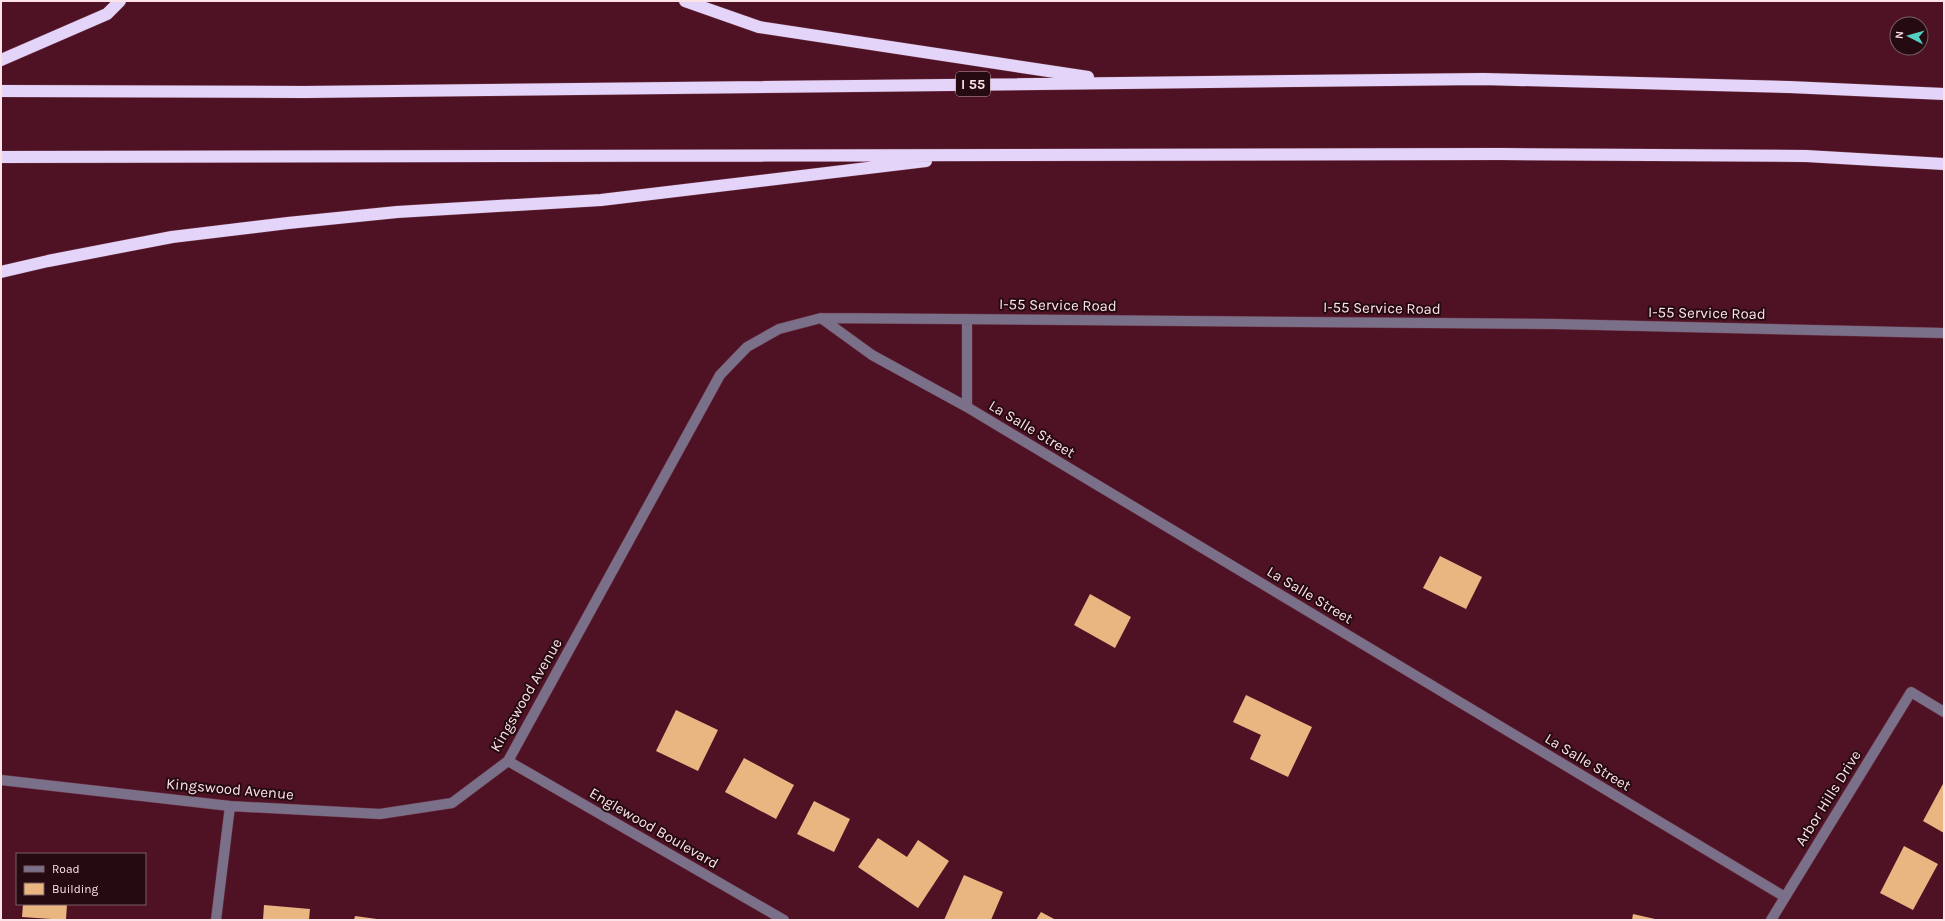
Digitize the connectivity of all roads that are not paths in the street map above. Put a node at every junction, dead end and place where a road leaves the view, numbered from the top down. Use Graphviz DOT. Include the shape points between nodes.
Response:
graph roads {
  1 [pos="120,1"];
  2 [pos="686,1"];
  3 [pos="1,60"];
  4 [pos="1125,82"];
  5 [pos="1,92"];
  6 [pos="1944,94"];
  7 [pos="983,155"];
  8 [pos="1,157"];
  9 [pos="1944,164"];
  10 [pos="1,272"];
  11 [pos="820,318"];
  12 [pos="967,319"];
  13 [pos="1944,333"];
  14 [pos="967,408"];
  15 [pos="1944,712"];
  16 [pos="508,761"];
  17 [pos="1,780"];
  18 [pos="230,806"];
  19 [pos="1785,897"];
  20 [pos="216,920"];
  21 [pos="784,920"];
  22 [pos="1772,920"];
  1 -- 3 [label="highway" via="106,14"];
  2 -- 4 [label="highway" via="759,27"];
  4 -- 5 [label="highway, I 55" via="304,92"];
  4 -- 6 [label="highway, I 55" via="1483,79"];
  7 -- 8 [label="highway"];
  7 -- 9 [label="highway" via="1798,156"];
  7 -- 10 [label="highway" via="601,200 397,212 288,223 172,237"];
  11 -- 12 [label="street, I-55 Service Road"];
  11 -- 14 [label="street, La Salle Street" via="872,355"];
  11 -- 16 [label="street, Kingswood Avenue" via="779,329 747,347 720,375"];
  12 -- 13 [label="street, I-55 Service Road" via="1555,324"];
  12 -- 14 [label="street"];
  14 -- 19 [label="street, La Salle Street"];
  15 -- 19 [label="street, Arbor Hills Drive" via="1911,692"];
  16 -- 18 [label="street, Kingswood Avenue" via="452,803 380,814"];
  16 -- 21 [label="street, Englewood Boulevard"];
  17 -- 18 [label="street, Kingswood Avenue"];
  18 -- 20 [label="street"];
  19 -- 22 [label="street, Arbor Hills Drive"];
}
